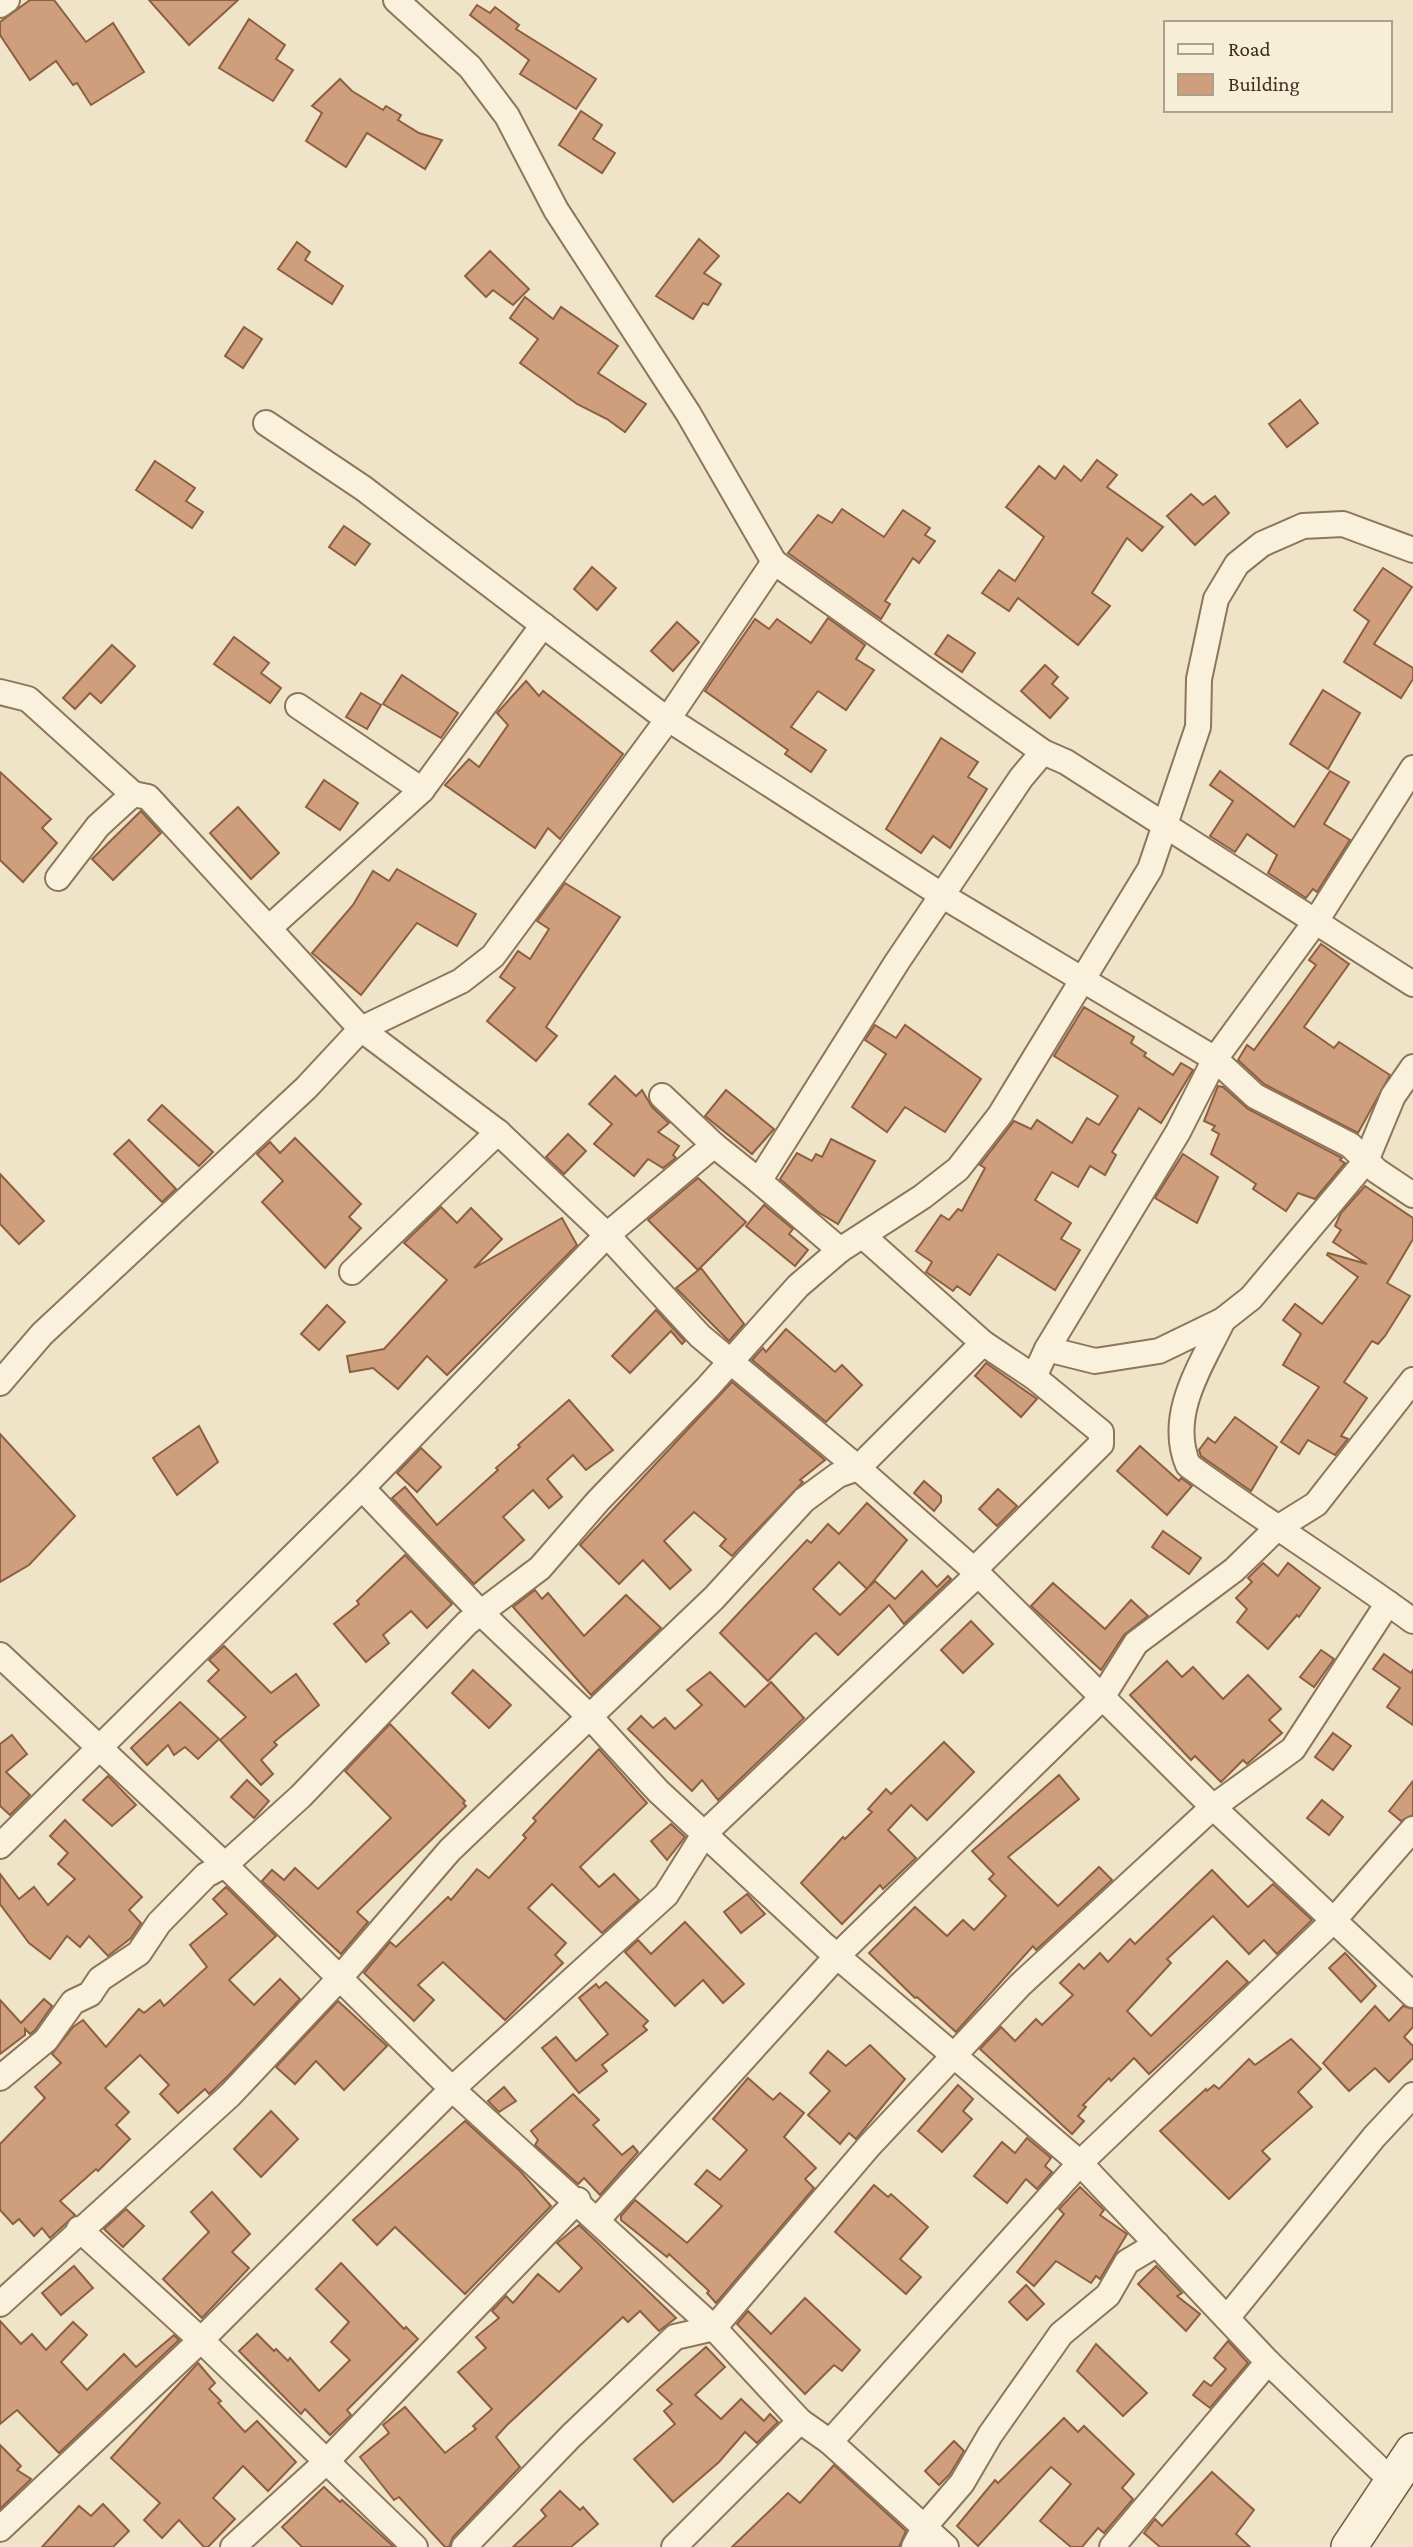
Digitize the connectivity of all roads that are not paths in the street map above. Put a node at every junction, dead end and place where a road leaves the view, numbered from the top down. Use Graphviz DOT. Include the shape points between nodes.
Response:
graph roads {
  1 [pos="7,0"];
  2 [pos="396,0"];
  3 [pos="0,5"];
  4 [pos="266,423"];
  5 [pos="1413,550"];
  6 [pos="774,562"];
  7 [pos="542,625"];
  8 [pos="0,692"];
  9 [pos="298,706"];
  10 [pos="668,719"];
  11 [pos="1043,752"];
  12 [pos="1413,768"];
  13 [pos="422,790"];
  14 [pos="133,794"];
  15 [pos="1164,825"];
  16 [pos="58,878"];
  17 [pos="943,896"];
  18 [pos="1316,922"];
  19 [pos="269,928"];
  20 [pos="1082,980"];
  21 [pos="1413,984"];
  22 [pos="361,1029"];
  23 [pos="1215,1059"];
  24 [pos="1413,1067"];
  25 [pos="662,1096"];
  26 [pos="498,1132"];
  27 [pos="713,1145"];
  28 [pos="1366,1161"];
  29 [pos="759,1181"];
  30 [pos="1413,1195"];
  31 [pos="607,1235"];
  32 [pos="863,1236"];
  33 [pos="840,1250"];
  34 [pos="352,1272"];
  35 [pos="1223,1320"];
  36 [pos="983,1343"];
  37 [pos="1047,1349"];
  38 [pos="732,1361"];
  39 [pos="1034,1377"];
  40 [pos="1413,1380"];
  41 [pos="0,1383"];
  42 [pos="858,1468"];
  43 [pos="362,1488"];
  44 [pos="1276,1529"];
  45 [pos="976,1573"];
  46 [pos="1388,1602"];
  47 [pos="481,1613"];
  48 [pos="1413,1621"];
  49 [pos="0,1656"];
  50 [pos="1101,1699"];
  51 [pos="591,1718"];
  52 [pos="98,1749"];
  53 [pos="1213,1807"];
  54 [pos="1413,1829"];
  55 [pos="705,1833"];
  56 [pos="0,1846"];
  57 [pos="225,1866"];
  58 [pos="1334,1920"];
  59 [pos="837,1956"];
  60 [pos="338,1980"];
  61 [pos="1413,1995"];
  62 [pos="956,2056"];
  63 [pos="0,2078"];
  64 [pos="452,2089"];
  65 [pos="1413,2095"];
  66 [pos="1080,2163"];
  67 [pos="578,2200"];
  68 [pos="598,2219"];
  69 [pos="79,2229"];
  70 [pos="1157,2244"];
  71 [pos="0,2304"];
  72 [pos="1227,2318"];
  73 [pos="714,2328"];
  74 [pos="201,2340"];
  75 [pos="1268,2362"];
  76 [pos="800,2421"];
  77 [pos="830,2442"];
  78 [pos="1413,2451"];
  79 [pos="326,2462"];
  80 [pos="1394,2482"];
  81 [pos="0,2529"];
  82 [pos="920,2537"];
  83 [pos="233,2547"];
  84 [pos="415,2547"];
  85 [pos="464,2547"];
  86 [pos="674,2547"];
  87 [pos="946,2547"];
  88 [pos="1112,2547"];
  89 [pos="1349,2547"];
  1 -- 3 [label="street"];
  2 -- 6 [label="street" via="470,67 507,116 556,210 688,413"];
  4 -- 7 [label="street" via="363,488"];
  5 -- 15 [label="street" via="1343,524 1303,526 1262,544 1237,564 1216,599 1199,679 1198,727"];
  6 -- 10 [label="street"];
  6 -- 11 [label="street"];
  7 -- 10 [label="street"];
  7 -- 13 [label="street"];
  8 -- 14 [label="street" via="29,699"];
  9 -- 13 [label="street"];
  10 -- 17 [label="street"];
  10 -- 22 [label="street" via="493,956 461,981"];
  11 -- 15 [label="street"];
  11 -- 17 [label="street"];
  12 -- 18 [label="street"];
  13 -- 19 [label="street"];
  14 -- 16 [label="street" via="98,826"];
  14 -- 19 [label="street" via="148,797"];
  15 -- 18 [label="street"];
  15 -- 20 [label="street" via="1150,869"];
  17 -- 20 [label="street"];
  17 -- 29 [label="street"];
  18 -- 21 [label="street"];
  18 -- 23 [label="street"];
  19 -- 22 [label="street"];
  20 -- 23 [label="street"];
  20 -- 32 [label="street" via="973,1152 958,1169"];
  22 -- 26 [label="street"];
  22 -- 41 [label="street" via="306,1088 42,1334"];
  23 -- 28 [label="street" via="1255,1097 1339,1139"];
  23 -- 37 [label="street" via="1178,1132"];
  24 -- 28 [label="street" via="1394,1096"];
  25 -- 27 [label="street"];
  26 -- 31 [label="street"];
  26 -- 34 [label="street"];
  27 -- 29 [label="street"];
  27 -- 31 [label="street"];
  28 -- 30 [label="street"];
  28 -- 35 [label="street" via="1251,1298"];
  29 -- 33 [label="street"];
  31 -- 38 [label="street" via="701,1336"];
  31 -- 43 [label="street"];
  32 -- 33 [label="street"];
  32 -- 36 [label="street"];
  33 -- 38 [label="street" via="798,1286"];
  35 -- 37 [label="street" via="1159,1351 1095,1361"];
  35 -- 44 [label="street" via="1184,1402 1182,1451 1188,1465"];
  36 -- 39 [label="street"];
  36 -- 42 [label="street"];
  37 -- 39 [label="street"];
  38 -- 42 [label="street"];
  38 -- 47 [label="street" via="540,1568"];
  39 -- 45 [label="street" via="1101,1432 1101,1444"];
  40 -- 44 [label="street" via="1317,1504"];
  42 -- 45 [label="street"];
  42 -- 51 [label="street" via="838,1475 804,1500 714,1598"];
  43 -- 47 [label="street"];
  43 -- 52 [label="street"];
  44 -- 46 [label="street"];
  44 -- 50 [label="street" via="1234,1570 1136,1643"];
  45 -- 50 [label="street"];
  45 -- 55 [label="street"];
  46 -- 48 [label="street"];
  46 -- 53 [label="street" via="1293,1749"];
  47 -- 51 [label="street"];
  47 -- 57 [label="street" via="302,1796"];
  49 -- 52 [label="street"];
  50 -- 53 [label="street"];
  50 -- 59 [label="street"];
  51 -- 55 [label="street" via="658,1791"];
  51 -- 60 [label="street" via="450,1850"];
  52 -- 56 [label="street"];
  52 -- 57 [label="street"];
  53 -- 58 [label="street"];
  53 -- 62 [label="street" via="1020,1985"];
  54 -- 58 [label="street"];
  55 -- 59 [label="street"];
  55 -- 64 [label="street" via="666,1895"];
  57 -- 60 [label="street"];
  57 -- 63 [label="street" via="206,1875 159,1923 139,1952 100,1979 90,1994 73,2002 46,2040"];
  58 -- 61 [label="street"];
  58 -- 66 [label="street"];
  59 -- 62 [label="street"];
  59 -- 68 [label="street"];
  60 -- 64 [label="street"];
  60 -- 69 [label="street" via="230,2095"];
  62 -- 66 [label="street"];
  62 -- 73 [label="street" via="869,2146"];
  64 -- 67 [label="street"];
  64 -- 74 [label="street"];
  65 -- 72 [label="street"];
  66 -- 70 [label="street"];
  66 -- 77 [label="street"];
  67 -- 68 [label="street"];
  67 -- 79 [label="street"];
  68 -- 73 [label="street"];
  69 -- 71 [label="street"];
  69 -- 74 [label="street"];
  70 -- 72 [label="street"];
  70 -- 82 [label="street" via="1127,2262 1108,2295 1061,2334 962,2483"];
  72 -- 75 [label="street"];
  73 -- 76 [label="street"];
  73 -- 85 [label="street" via="674,2337 570,2435"];
  74 -- 79 [label="street"];
  74 -- 81 [label="street"];
  75 -- 80 [label="street"];
  75 -- 88 [label="street"];
  76 -- 77 [label="street"];
  76 -- 86 [label="street"];
  77 -- 82 [label="street"];
  78 -- 80 [label="main road"];
  79 -- 83 [label="street"];
  79 -- 84 [label="street"];
  80 -- 89 [label="main road"];
  82 -- 87 [label="street"];
}
